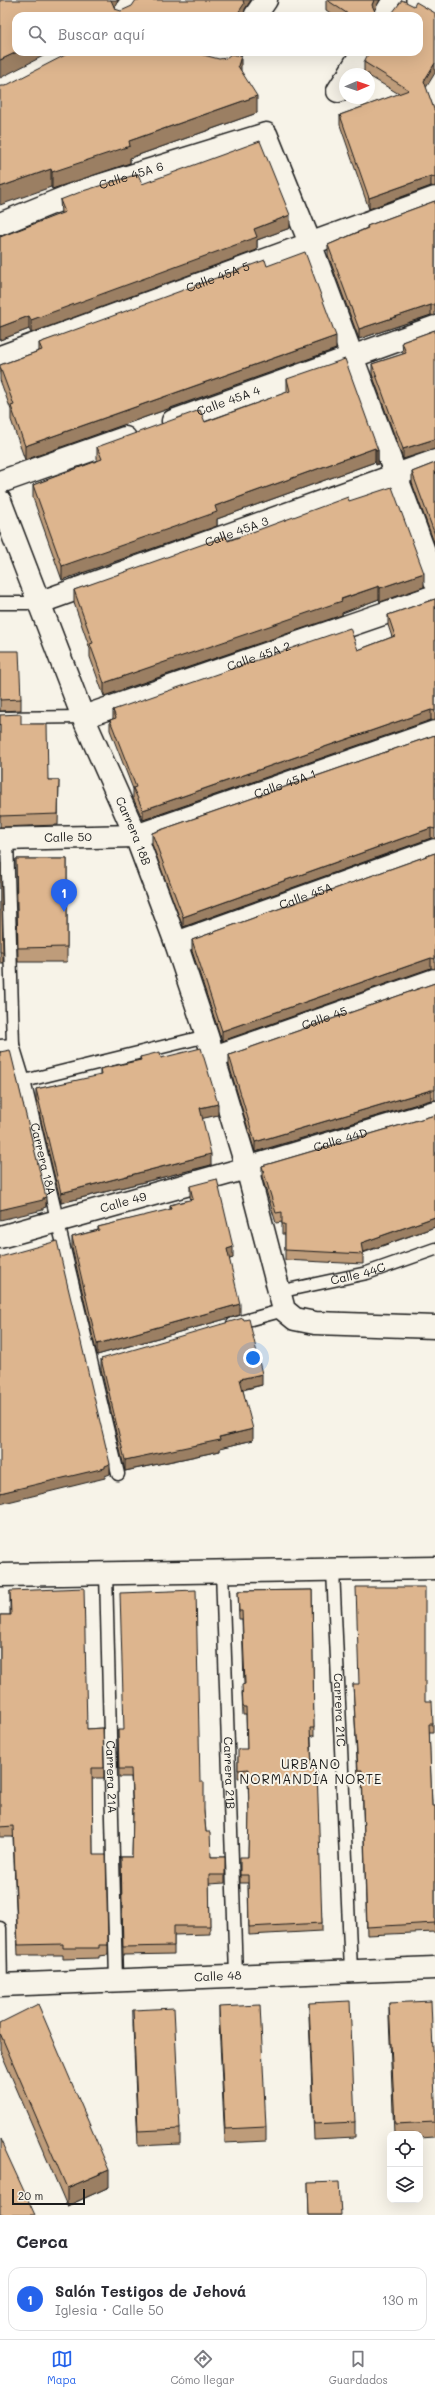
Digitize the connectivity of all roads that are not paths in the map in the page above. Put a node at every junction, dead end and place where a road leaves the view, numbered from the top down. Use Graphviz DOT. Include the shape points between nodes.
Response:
graph roads {
  1 [pos="133,0"];
  2 [pos="266,0"];
  3 [pos="394,0"];
  4 [pos="125,12"];
  5 [pos="258,12"];
  6 [pos="386,12"];
  7 [pos="208,56"];
  8 [pos="360,56"];
  9 [pos="226,58"];
  10 [pos="352,68"];
  11 [pos="435,198"];
  12 [pos="0,224"];
  13 [pos="310,243"];
  14 [pos="435,327"];
  15 [pos="0,357"];
  16 [pos="352,358"];
  17 [pos="435,461"];
  18 [pos="395,475"];
  19 [pos="0,482"];
  20 [pos="0,501"];
  21 [pos="435,581"];
  22 [pos="435,596"];
  23 [pos="0,603"];
  24 [pos="38,603"];
  25 [pos="83,717"];
  26 [pos="0,718"];
  27 [pos="435,732"];
  28 [pos="136,836"];
  29 [pos="4,839"];
  30 [pos="435,850"];
  31 [pos="176,943"];
  32 [pos="435,980"];
  33 [pos="207,1036"];
  34 [pos="14,1045"];
  35 [pos="0,1046"];
  36 [pos="214,1057"];
  37 [pos="24,1081"];
  38 [pos="435,1112"];
  39 [pos="247,1168"];
  40 [pos="57,1221"];
  41 [pos="0,1236"];
  42 [pos="435,1249"];
  43 [pos="281,1301"];
  44 [pos="435,1326"];
  45 [pos="222,1327"];
  46 [pos="107,1360"];
  47 [pos="92,1364"];
  48 [pos="118,1474"];
  49 [pos="435,1568"];
  50 [pos="333,1570"];
  51 [pos="222,1571"];
  52 [pos="106,1572"];
  53 [pos="0,1575"];
  54 [pos="0,1928"];
  55 [pos="435,1968"];
  56 [pos="351,1970"];
  57 [pos="236,1975"];
  58 [pos="116,1981"];
  59 [pos="1,1985"];
  1 -- 4 [label="street"];
  2 -- 5 [label="street"];
  3 -- 6 [label="street"];
  7 -- 9 [label="street"];
  8 -- 10 [label="street"];
  11 -- 13 [label="street, Calle 45A 5"];
  12 -- 13 [label="street, Calle 45A 6" via="79,192 266,134"];
  13 -- 15 [label="street, Calle 45A 5"];
  13 -- 16 [label="street"];
  14 -- 16 [label="street, Calle 45A 4"];
  16 -- 18 [label="street"];
  16 -- 19 [label="street, Calle 45A 4"];
  17 -- 18 [label="street, Calle 45A 3"];
  18 -- 21 [label="street"];
  18 -- 24 [label="street, Calle 45A 3"];
  20 -- 24 [label="street, Carrera 18B"];
  22 -- 25 [label="street, Calle 45A 2"];
  23 -- 24 [label="lane"];
  24 -- 25 [label="street, Carrera 18B"];
  25 -- 26 [label="lane"];
  25 -- 28 [label="street, Carrera 18B"];
  27 -- 28 [label="street, Calle 45A 1"];
  28 -- 29 [label="street, Calle 50"];
  28 -- 31 [label="street, Carrera 18B"];
  29 -- 34 [label="lane, Carrera 18A"];
  30 -- 31 [label="street, Calle 45A"];
  31 -- 33 [label="street, Carrera 18B"];
  32 -- 36 [label="street, Calle 45"];
  33 -- 36 [label="street, Carrera 18B"];
  33 -- 37 [label="lane"];
  34 -- 35 [label="lane"];
  34 -- 37 [label="lane, Carrera 18A"];
  36 -- 39 [label="street, Carrera 18B"];
  37 -- 40 [label="lane, Carrera 18A"];
  38 -- 39 [label="street, Calle 44D"];
  39 -- 40 [label="street, Calle 49"];
  39 -- 43 [label="street, Carrera 18B"];
  40 -- 41 [label="street, Calle 49"];
  40 -- 47 [label="lane, Carrera 18A"];
  42 -- 43 [label="lane, Calle 44C"];
  43 -- 44 [label="street" via="295,1319 315,1323"];
  43 -- 45 [label="lane, Calle 44C"];
  46 -- 47 [label="lane"];
  47 -- 48 [label="lane, Carrera 18A"];
  49 -- 50 [label="street"];
  50 -- 51 [label="street"];
  50 -- 56 [label="lane, Carrera 21C"];
  51 -- 52 [label="street"];
  51 -- 57 [label="lane, Carrera 21B"];
  52 -- 53 [label="street"];
  52 -- 58 [label="lane, Carrera 21A"];
  54 -- 59 [label="lane"];
  55 -- 56 [label="street, Calle 48"];
  56 -- 57 [label="street, Calle 48"];
  57 -- 58 [label="street, Calle 48"];
  58 -- 59 [label="street, Calle 48"];
}
